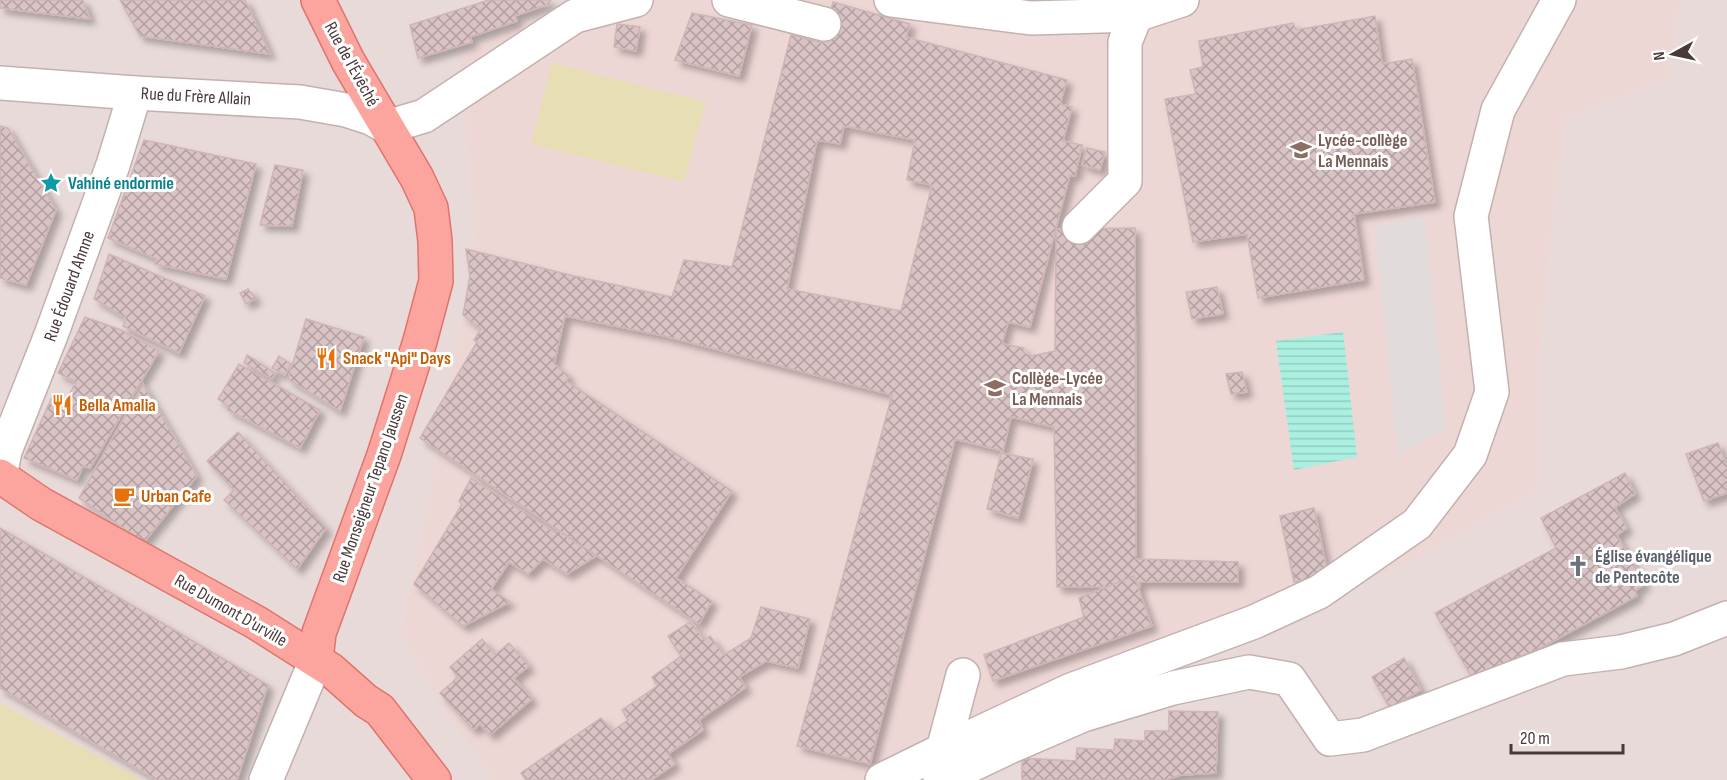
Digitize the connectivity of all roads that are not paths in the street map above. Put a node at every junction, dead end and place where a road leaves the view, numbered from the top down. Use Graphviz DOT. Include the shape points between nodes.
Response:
graph roads {
  1 [pos="318,0"];
  2 [pos="636,0"];
  3 [pos="729,0"];
  4 [pos="891,0"];
  5 [pos="1182,0"];
  6 [pos="1559,0"];
  7 [pos="575,8"];
  8 [pos="1136,15"];
  9 [pos="824,24"];
  10 [pos="0,83"];
  11 [pos="135,93"];
  12 [pos="387,127"];
  13 [pos="1079,227"];
  14 [pos="0,476"];
  15 [pos="1727,618"];
  16 [pos="316,660"];
  17 [pos="963,675"];
  18 [pos="941,765"];
  19 [pos="266,780"];
  20 [pos="434,780"];
  21 [pos="882,780"];
  1 -- 12 [label="main road, Rue de l'Évêché"];
  2 -- 7 [label="street"];
  3 -- 9 [label="street"];
  4 -- 8 [label="street" via="1031,18"];
  5 -- 8 [label="street"];
  6 -- 18 [label="street" via="1498,110 1472,216 1492,392 1470,455 1417,524 1319,592 1254,622 1071,690"];
  7 -- 12 [label="street" via="424,116"];
  8 -- 13 [label="street" via="1125,42 1125,181"];
  10 -- 11 [label="street, Rue du Frère Allain"];
  11 -- 12 [label="street, Rue du Frère Allain" via="300,102 346,110"];
  11 -- 14 [label="street, Rue Édouard Ahnne" via="113,165 5,451"];
  12 -- 16 [label="main road, Rue Monseigneur Tepano Jaussen" via="431,208 436,281 384,455 319,633"];
  14 -- 16 [label="main road, Rue Dumont D'urville" via="42,504"];
  15 -- 18 [label="street" via="1674,639 1621,652 1563,659 1363,735 1330,739 1289,679 1249,672 1173,688 1083,715 1008,748"];
  16 -- 19 [label="street, Rue Monseigneur Tepano Jaussen"];
  16 -- 20 [label="main road, Rue Dumont D'urville" via="380,710"];
  17 -- 18 [label="street"];
  18 -- 21 [label="street"];
}
